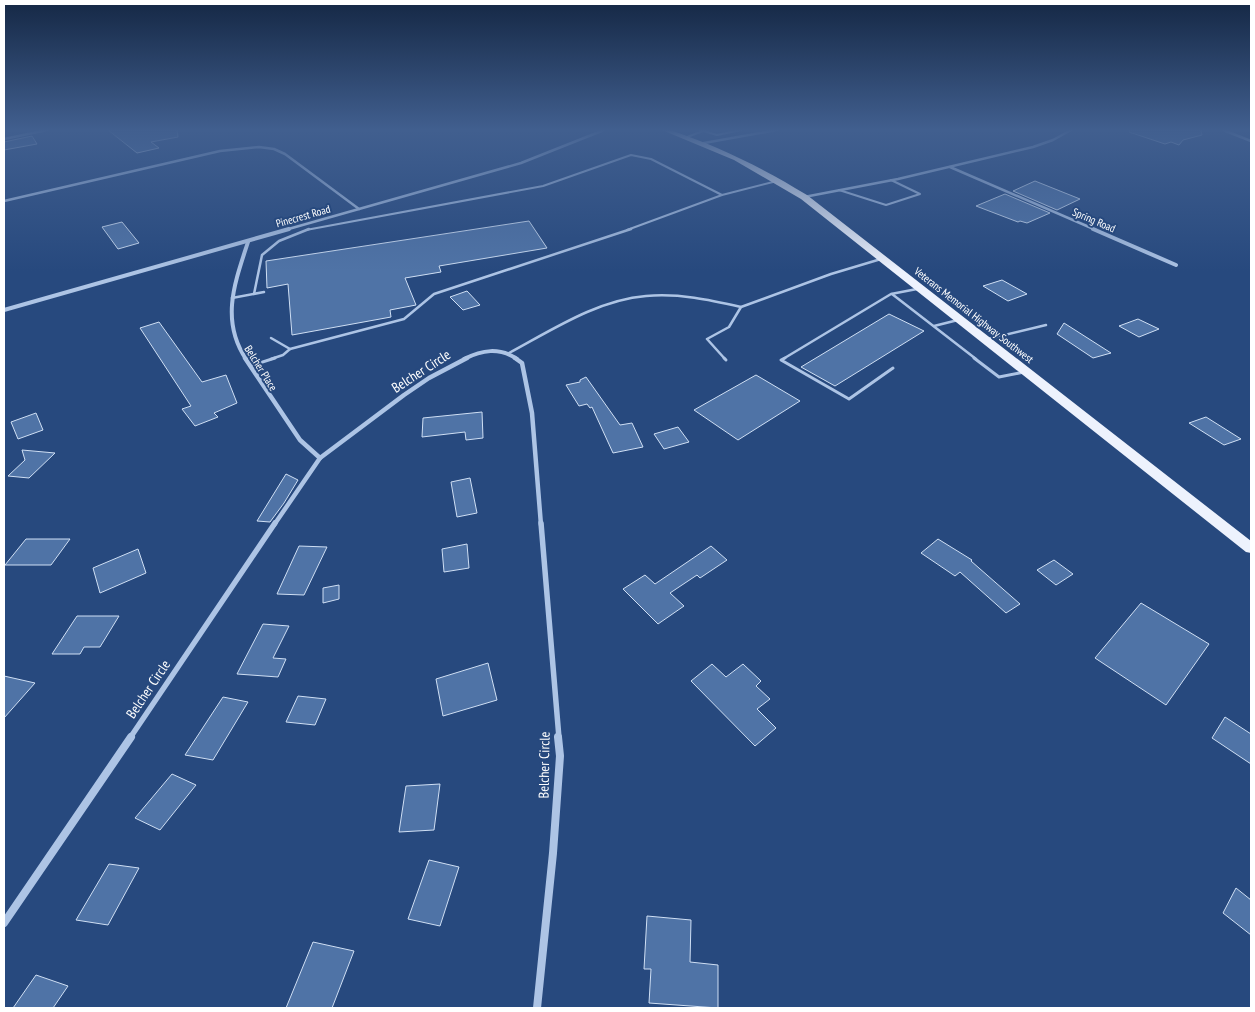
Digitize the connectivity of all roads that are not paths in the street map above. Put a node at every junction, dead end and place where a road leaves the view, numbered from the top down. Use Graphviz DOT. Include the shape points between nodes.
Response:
graph roads {
  1 [pos="104,177"];
  2 [pos="316,177"];
  3 [pos="470,177"];
  4 [pos="568,177"];
  5 [pos="687,177"];
  6 [pos="774,177"];
  7 [pos="903,177"];
  8 [pos="974,177"];
  9 [pos="779,180"];
  10 [pos="890,180"];
  11 [pos="839,190"];
  12 [pos="722,195"];
  13 [pos="804,197"];
  14 [pos="4,201"];
  15 [pos="359,209"];
  16 [pos="248,242"];
  17 [pos="883,259"];
  18 [pos="1176,265"];
  19 [pos="921,288"];
  20 [pos="264,292"];
  21 [pos="254,294"];
  22 [pos="891,294"];
  23 [pos="232,298"];
  24 [pos="741,307"];
  25 [pos="4,310"];
  26 [pos="960,319"];
  27 [pos="1046,325"];
  28 [pos="934,326"];
  29 [pos="271,338"];
  30 [pos="986,340"];
  31 [pos="290,349"];
  32 [pos="509,353"];
  33 [pos="726,360"];
  34 [pos="250,366"];
  35 [pos="894,368"];
  36 [pos="1026,371"];
  37 [pos="320,458"];
  38 [pos="1251,548"];
  39 [pos="4,923"];
  40 [pos="537,1008"];
  1 -- 14 [label="street"];
  2 -- 15 [label="street"];
  3 -- 15 [label="street, Pinecrest Road"];
  4 -- 21 [label="lane" via="543,186 466,202 315,227 292,234 261,255"];
  5 -- 12 [label="lane"];
  6 -- 9 [label="main road, Veterans Memorial Highway Southwest"];
  7 -- 10 [label="street"];
  8 -- 18 [label="street, Spring Road"];
  9 -- 12 [label="lane"];
  9 -- 13 [label="main road, Veterans Memorial Highway Southwest"];
  10 -- 11 [label="street"];
  10 -- 11 [label="lane" via="920,194 886,205"];
  11 -- 13 [label="street"];
  12 -- 31 [label="lane" via="609,237 434,294 404,319"];
  13 -- 17 [label="main road, Veterans Memorial Highway Southwest"];
  15 -- 16 [label="street, Pinecrest Road"];
  16 -- 23 [label="street, Belcher Place"];
  16 -- 25 [label="street, Pinecrest Road"];
  17 -- 19 [label="main road, Veterans Memorial Highway Southwest"];
  17 -- 24 [label="lane"];
  19 -- 22 [label="lane"];
  19 -- 26 [label="main road, Veterans Memorial Highway Southwest"];
  20 -- 21 [label="lane"];
  21 -- 23 [label="lane"];
  22 -- 28 [label="lane"];
  22 -- 35 [label="lane" via="781,360 849,399"];
  23 -- 34 [label="street, Belcher Place" via="230,310 237,346"];
  24 -- 32 [label="lane" via="697,297 640,296 570,322"];
  24 -- 33 [label="lane" via="729,327 707,339"];
  26 -- 28 [label="lane"];
  26 -- 30 [label="main road, Veterans Memorial Highway Southwest"];
  27 -- 30 [label="lane"];
  28 -- 36 [label="lane" via="999,376"];
  29 -- 31 [label="lane"];
  30 -- 36 [label="main road, Veterans Memorial Highway Southwest"];
  31 -- 34 [label="lane"];
  32 -- 37 [label="street, Belcher Circle" via="490,350 450,365"];
  32 -- 40 [label="street, Belcher Circle" via="522,363 532,413 560,756"];
  34 -- 37 [label="street, Belcher Place" via="300,440"];
  36 -- 38 [label="main road, Veterans Memorial Highway Southwest"];
  37 -- 39 [label="street, Belcher Circle"];
}
